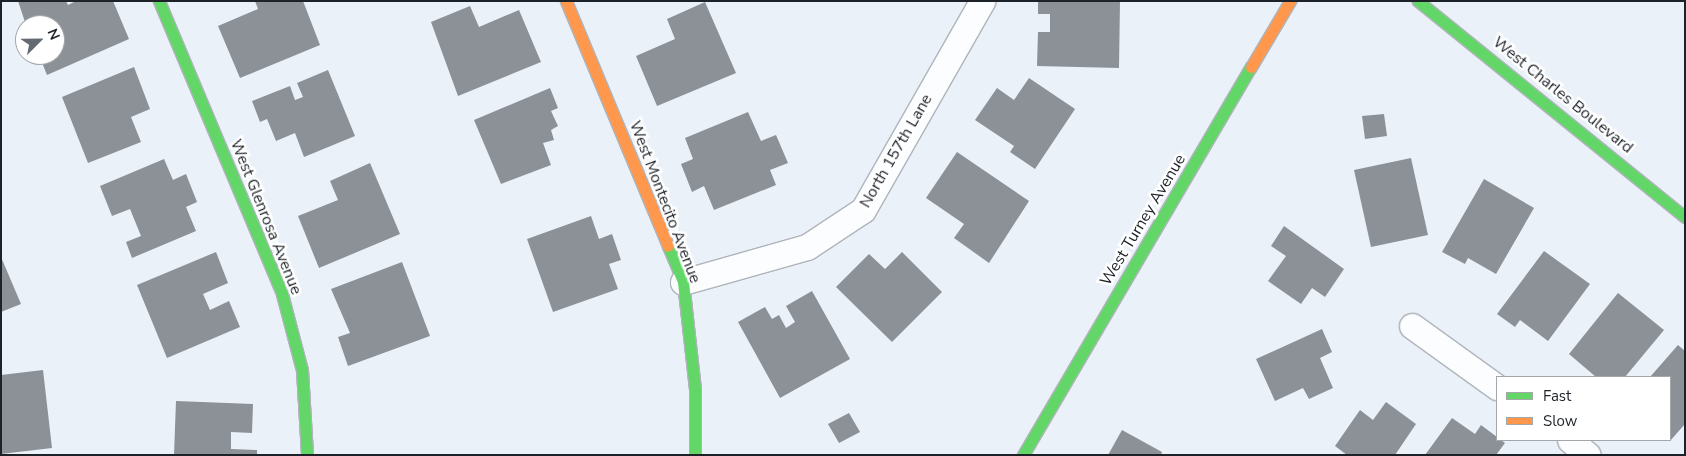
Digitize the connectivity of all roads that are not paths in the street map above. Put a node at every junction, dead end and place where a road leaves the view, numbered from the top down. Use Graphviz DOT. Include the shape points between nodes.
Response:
graph roads {
  1 [pos="159,1"];
  2 [pos="566,1"];
  3 [pos="982,1"];
  4 [pos="1290,1"];
  5 [pos="1418,1"];
  6 [pos="1685,217"];
  7 [pos="683,282"];
  8 [pos="1412,326"];
  9 [pos="1496,386"];
  10 [pos="1568,441"];
  11 [pos="1570,441"];
  12 [pos="307,455"];
  13 [pos="695,455"];
  14 [pos="1023,455"];
  15 [pos="1559,455"];
  16 [pos="1588,455"];
  1 -- 12 [label="street, West Glenrosa Avenue" via="282,294 302,370"];
  2 -- 7 [label="street, West Montecito Avenue"];
  3 -- 7 [label="street, North 157th Lane" via="863,210 806,247"];
  4 -- 14 [label="street, West Turney Avenue"];
  5 -- 6 [label="street, West Charles Boulevard"];
  7 -- 13 [label="street, West Montecito Avenue" via="695,389"];
  8 -- 9 [label="street"];
  10 -- 15 [label="street"];
  11 -- 16 [label="street"];
}
